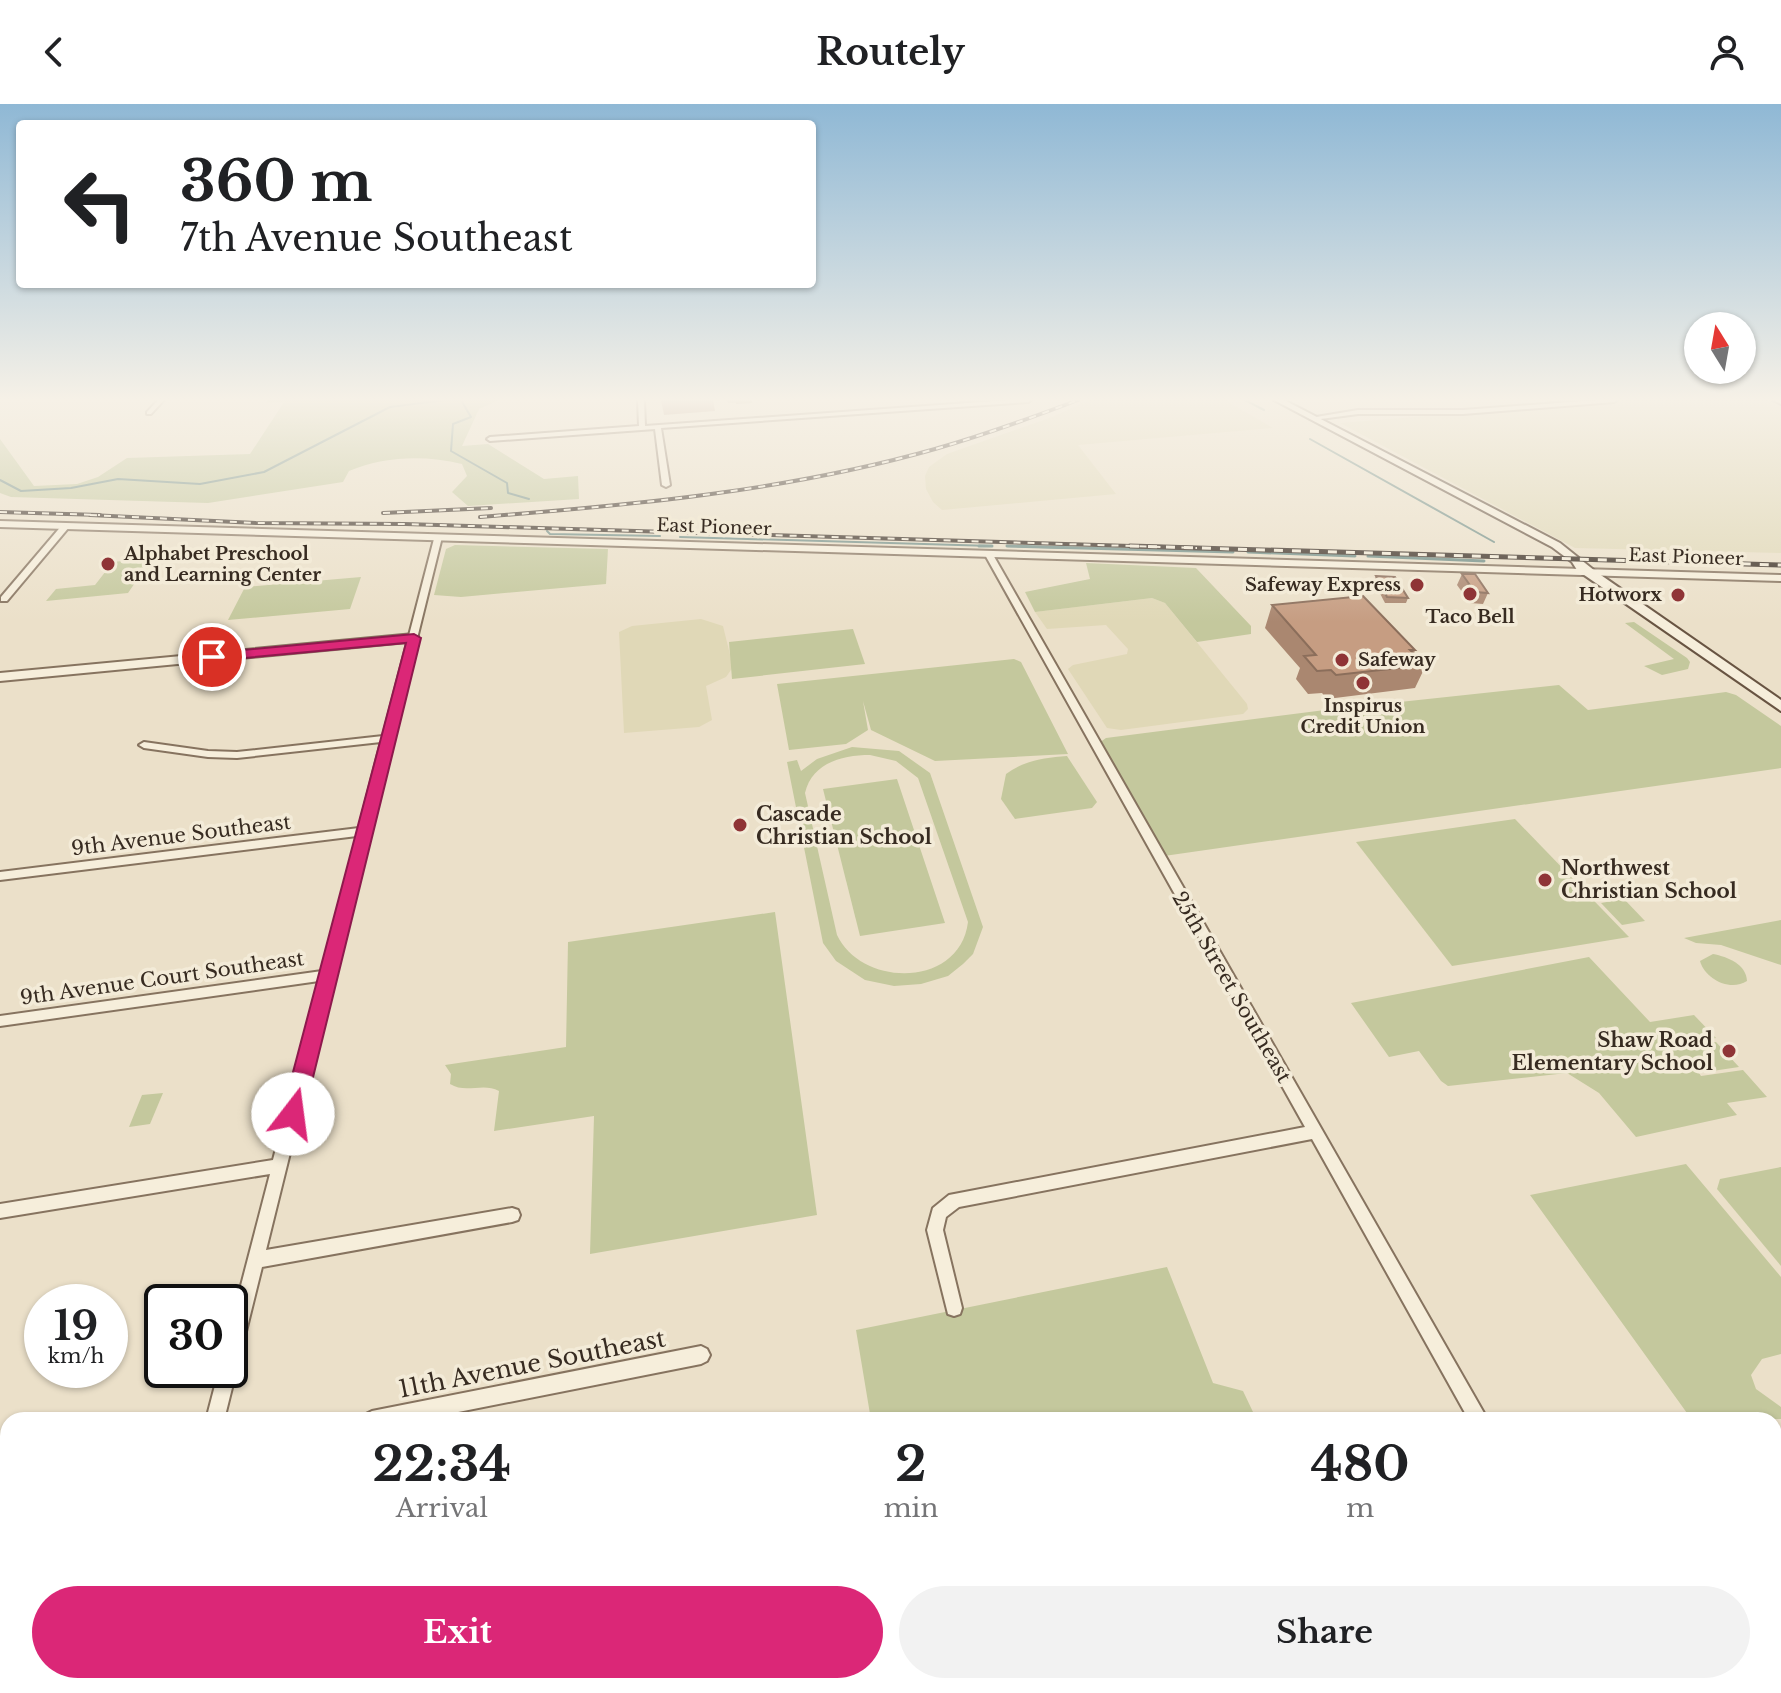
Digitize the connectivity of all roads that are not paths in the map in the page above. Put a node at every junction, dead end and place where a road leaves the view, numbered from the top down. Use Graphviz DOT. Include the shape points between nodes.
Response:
graph roads {
  1 [pos="665,474"];
  2 [pos="1418,474"];
  3 [pos="666,485"];
  4 [pos="0,524"];
  5 [pos="66,526"];
  6 [pos="438,537"];
  7 [pos="988,553"];
  8 [pos="1590,573"];
  9 [pos="1781,578"];
  10 [pos="4,599"];
  11 [pos="414,638"];
  12 [pos="0,677"];
  13 [pos="1781,707"];
  14 [pos="390,738"];
  15 [pos="144,745"];
  16 [pos="366,831"];
  17 [pos="0,876"];
  18 [pos="330,975"];
  19 [pos="0,1021"];
  20 [pos="1314,1132"];
  21 [pos="279,1166"];
  22 [pos="0,1211"];
  23 [pos="512,1215"];
  24 [pos="256,1260"];
  25 [pos="248,1291"];
  26 [pos="954,1308"];
  27 [pos="701,1355"];
  28 [pos="223,1388"];
  29 [pos="217,1412"];
  30 [pos="412,1412"];
  31 [pos="1474,1412"];
  1 -- 3 [label="street"];
  2 -- 8 [label="main road"];
  4 -- 5 [label="street, East Pioneer"];
  5 -- 6 [label="street, East Pioneer"];
  5 -- 10 [label="street"];
  6 -- 7 [label="street, East Pioneer"];
  6 -- 11 [label="street"];
  7 -- 8 [label="street, East Pioneer"];
  7 -- 20 [label="street, 25th Street Southeast"];
  8 -- 9 [label="street, East Pioneer"];
  8 -- 13 [label="main road"];
  11 -- 12 [label="street"];
  11 -- 14 [label="street"];
  14 -- 15 [label="street" via="237,755"];
  14 -- 16 [label="street"];
  16 -- 17 [label="street, 9th Avenue Southeast"];
  16 -- 18 [label="street"];
  18 -- 19 [label="street, 9th Avenue Court Southeast"];
  18 -- 21 [label="street"];
  20 -- 26 [label="street" via="955,1200 939,1213 935,1230"];
  20 -- 31 [label="street, 25th Street Southeast"];
  21 -- 22 [label="street"];
  21 -- 24 [label="street"];
  23 -- 24 [label="street"];
  24 -- 25 [label="street"];
  27 -- 30 [label="street, 11th Avenue Southeast"];
  28 -- 29 [label="street"];
}
